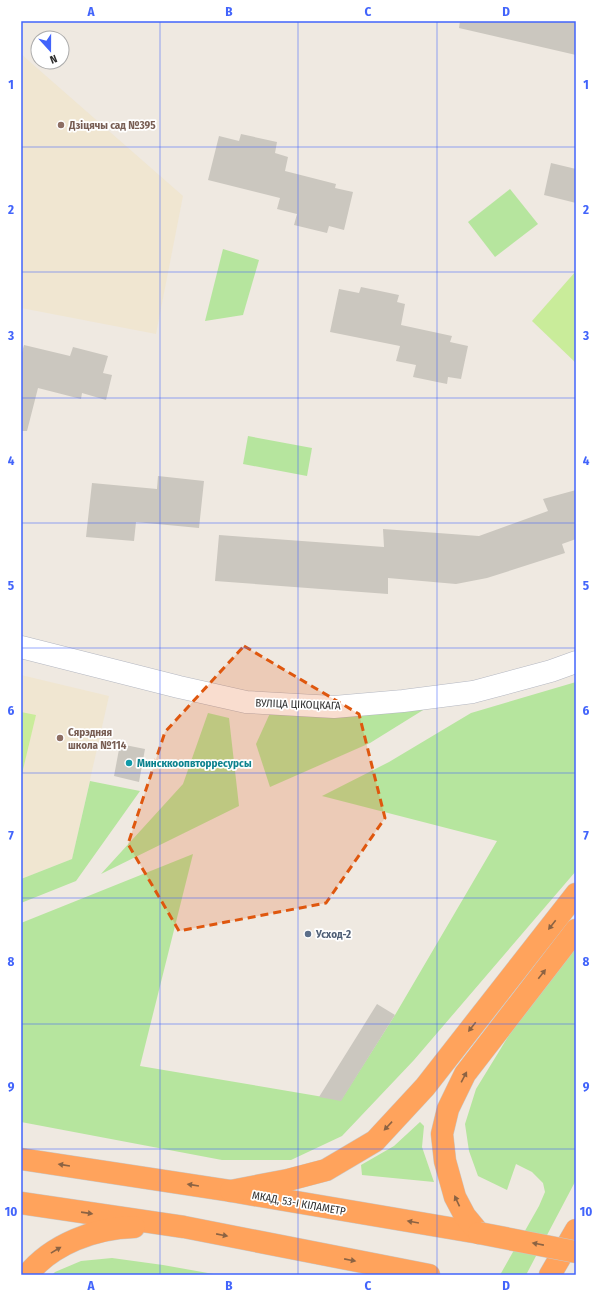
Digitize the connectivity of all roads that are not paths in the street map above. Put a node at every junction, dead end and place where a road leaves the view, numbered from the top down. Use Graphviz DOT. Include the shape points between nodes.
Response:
graph roads {
  1 [pos="21,648"];
  2 [pos="576,662"];
  3 [pos="576,894"];
  4 [pos="576,930"];
  5 [pos="21,1159"];
  6 [pos="231,1191"];
  7 [pos="21,1203"];
  8 [pos="184,1227"];
  9 [pos="576,1230"];
  10 [pos="479,1233"];
  11 [pos="576,1252"];
  12 [pos="27,1275"];
  13 [pos="429,1275"];
  14 [pos="550,1275"];
  1 -- 2 [label="street, ВУЛІЦА ЦІКОЦКАГА" via="246,702 334,706 473,692"];
  3 -- 6 [label="highway, one-way" via="425,1087 375,1141 326,1170"];
  10 -- 4 [label="highway, one-way" via="465,1216 455,1197 445,1161 442,1134 448,1109 465,1074"];
  6 -- 5 [label="highway, МКАД, 53-І КІЛАМЕТР, one-way"];
  10 -- 6 [label="highway, МКАД, 53-І КІЛАМЕТР, one-way"];
  7 -- 8 [label="highway, one-way"];
  12 -- 8 [label="highway, one-way" via="46,1257 77,1238 126,1228"];
  8 -- 13 [label="highway, one-way"];
  9 -- 14 [label="highway"];
  11 -- 10 [label="highway, МКАД, 53-І КІЛАМЕТР, one-way, bridge"];
}
